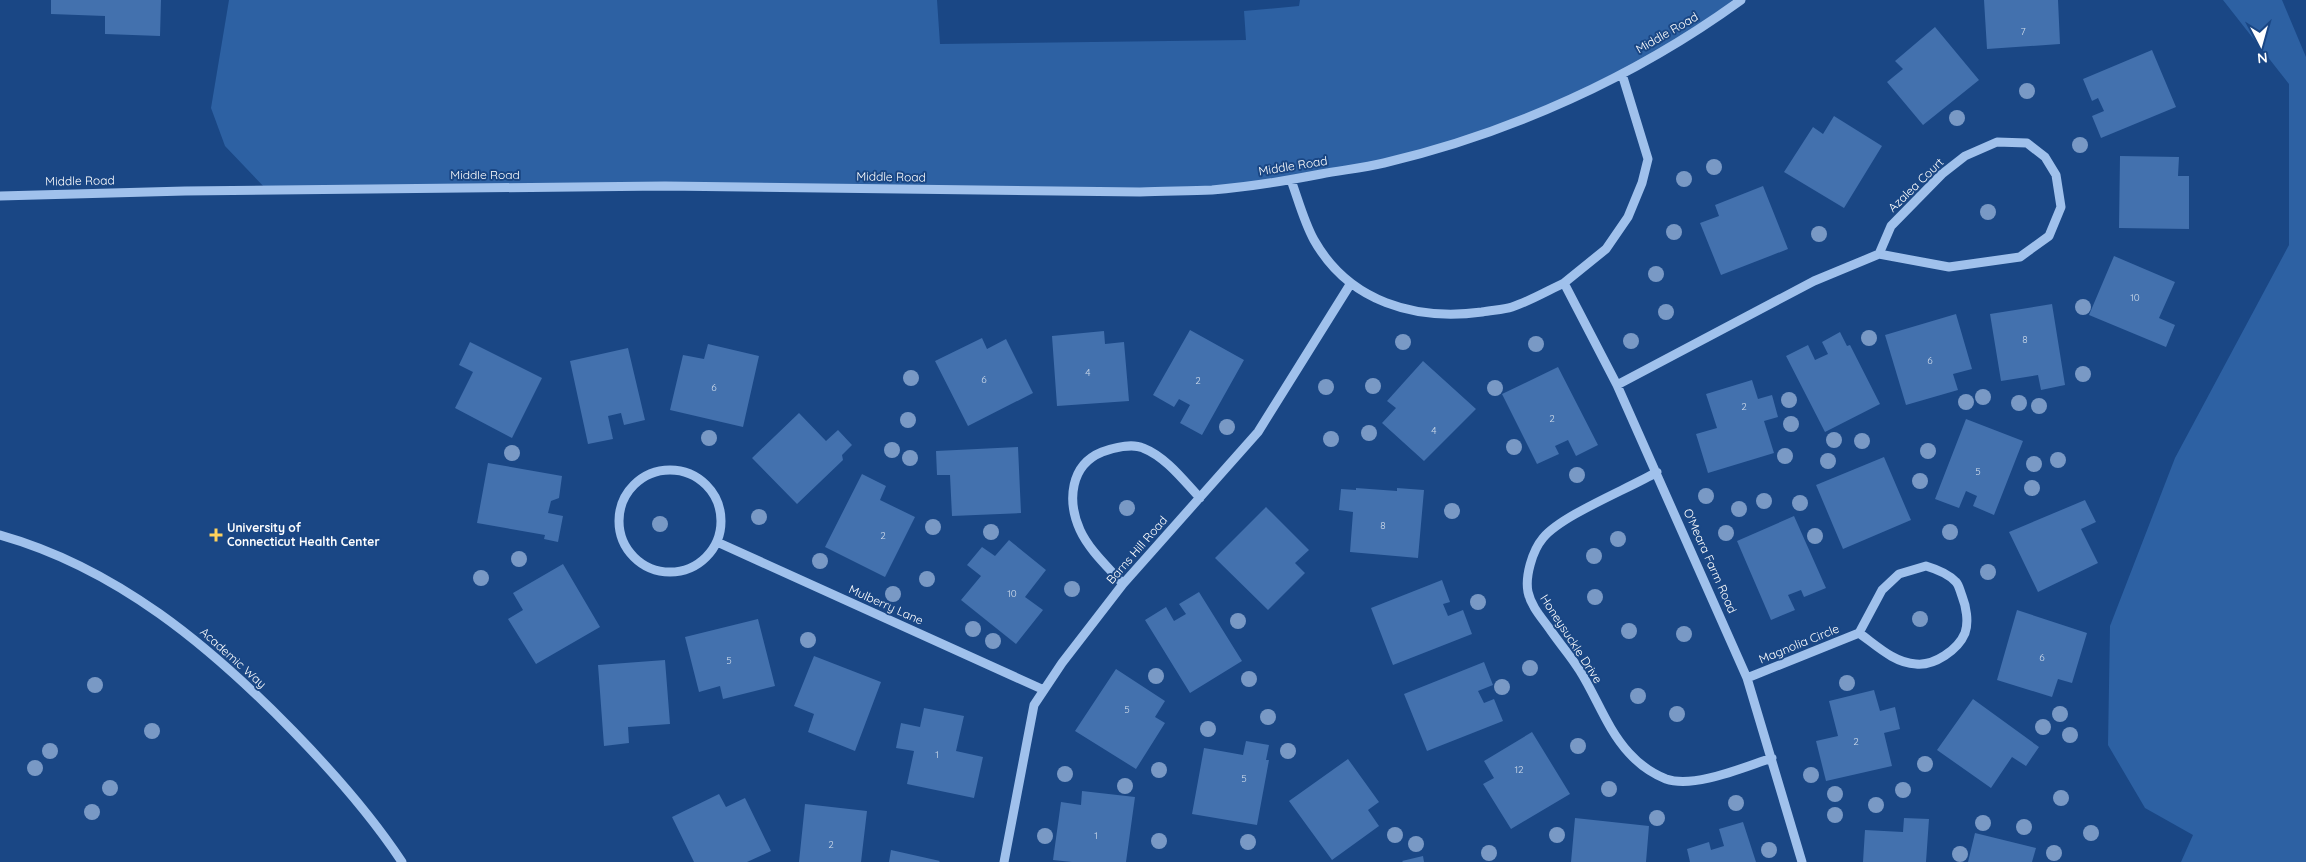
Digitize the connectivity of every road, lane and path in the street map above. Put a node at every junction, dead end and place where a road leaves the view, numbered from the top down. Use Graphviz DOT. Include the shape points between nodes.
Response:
graph roads {
  1 [pos="1741,0"];
  2 [pos="1622,74"];
  3 [pos="1291,180"];
  4 [pos="0,196"];
  5 [pos="1880,254"];
  6 [pos="1351,283"];
  7 [pos="1564,283"];
  8 [pos="1617,385"];
  9 [pos="1658,472"];
  10 [pos="1200,498"];
  11 [pos="0,535"];
  12 [pos="717,542"];
  13 [pos="1123,584"];
  14 [pos="1859,633"];
  15 [pos="1747,678"];
  16 [pos="1044,690"];
  17 [pos="1772,758"];
  18 [pos="402,862"];
  19 [pos="1004,862"];
  20 [pos="1802,862"];
  1 -- 2 [label="street, Middle Road" via="1707,25"];
  2 -- 3 [label="street, Middle Road" via="1556,106 1474,137 1384,163"];
  2 -- 7 [label="street" via="1648,159 1642,183 1628,217 1606,250"];
  3 -- 4 [label="street, Middle Road" via="1213,190 1140,192 656,186"];
  3 -- 6 [label="street" via="1314,240 1330,263"];
  5 -- 5 [label="street, Azalea Court" via="1949,267 2020,258 2049,236 2061,208 2056,175 2044,157 2027,143 1997,142 1980,148 1942,174 1892,226"];
  5 -- 8 [label="street" via="1814,281"];
  6 -- 7 [label="street" via="1378,300 1412,312 1463,314 1511,307"];
  6 -- 10 [label="street, Barns Hill Road" via="1258,432"];
  7 -- 8 [label="street, O'Meara Farm Road"];
  8 -- 9 [label="street, O'Meara Farm Road"];
  9 -- 15 [label="street, O'Meara Farm Road"];
  9 -- 17 [label="street, Honeysuckle Drive" via="1561,523 1542,539 1532,558 1529,576 1528,592 1533,607 1580,671 1614,735 1648,771 1667,779 1689,782"];
  10 -- 13 [label="street, Barns Hill Road"];
  10 -- 13 [label="street" via="1168,464 1142,447 1114,447 1095,455 1081,467 1074,486 1073,503 1080,530"];
  11 -- 18 [label="street, Academic Way" via="62,558 113,584 161,614 211,653 328,768"];
  12 -- 12 [label="street" via="721,522 716,499 706,484 684,472 659,471 642,477 632,486 620,509 622,540 636,560 652,568 668,572 686,569 706,556"];
  12 -- 16 [label="street, Mulberry Lane"];
  13 -- 16 [label="street, Barns Hill Road"];
  14 -- 14 [label="street, Magnolia Circle" via="1897,659 1916,664 1933,662 1952,650 1964,634 1967,619 1965,602 1956,582 1941,571 1926,566 1899,574 1882,590"];
  14 -- 15 [label="street, Magnolia Circle"];
  15 -- 17 [label="street, O'Meara Farm Road"];
  16 -- 19 [label="street, Barns Hill Road" via="1034,705"];
  17 -- 20 [label="street, O'Meara Farm Road"];
}
